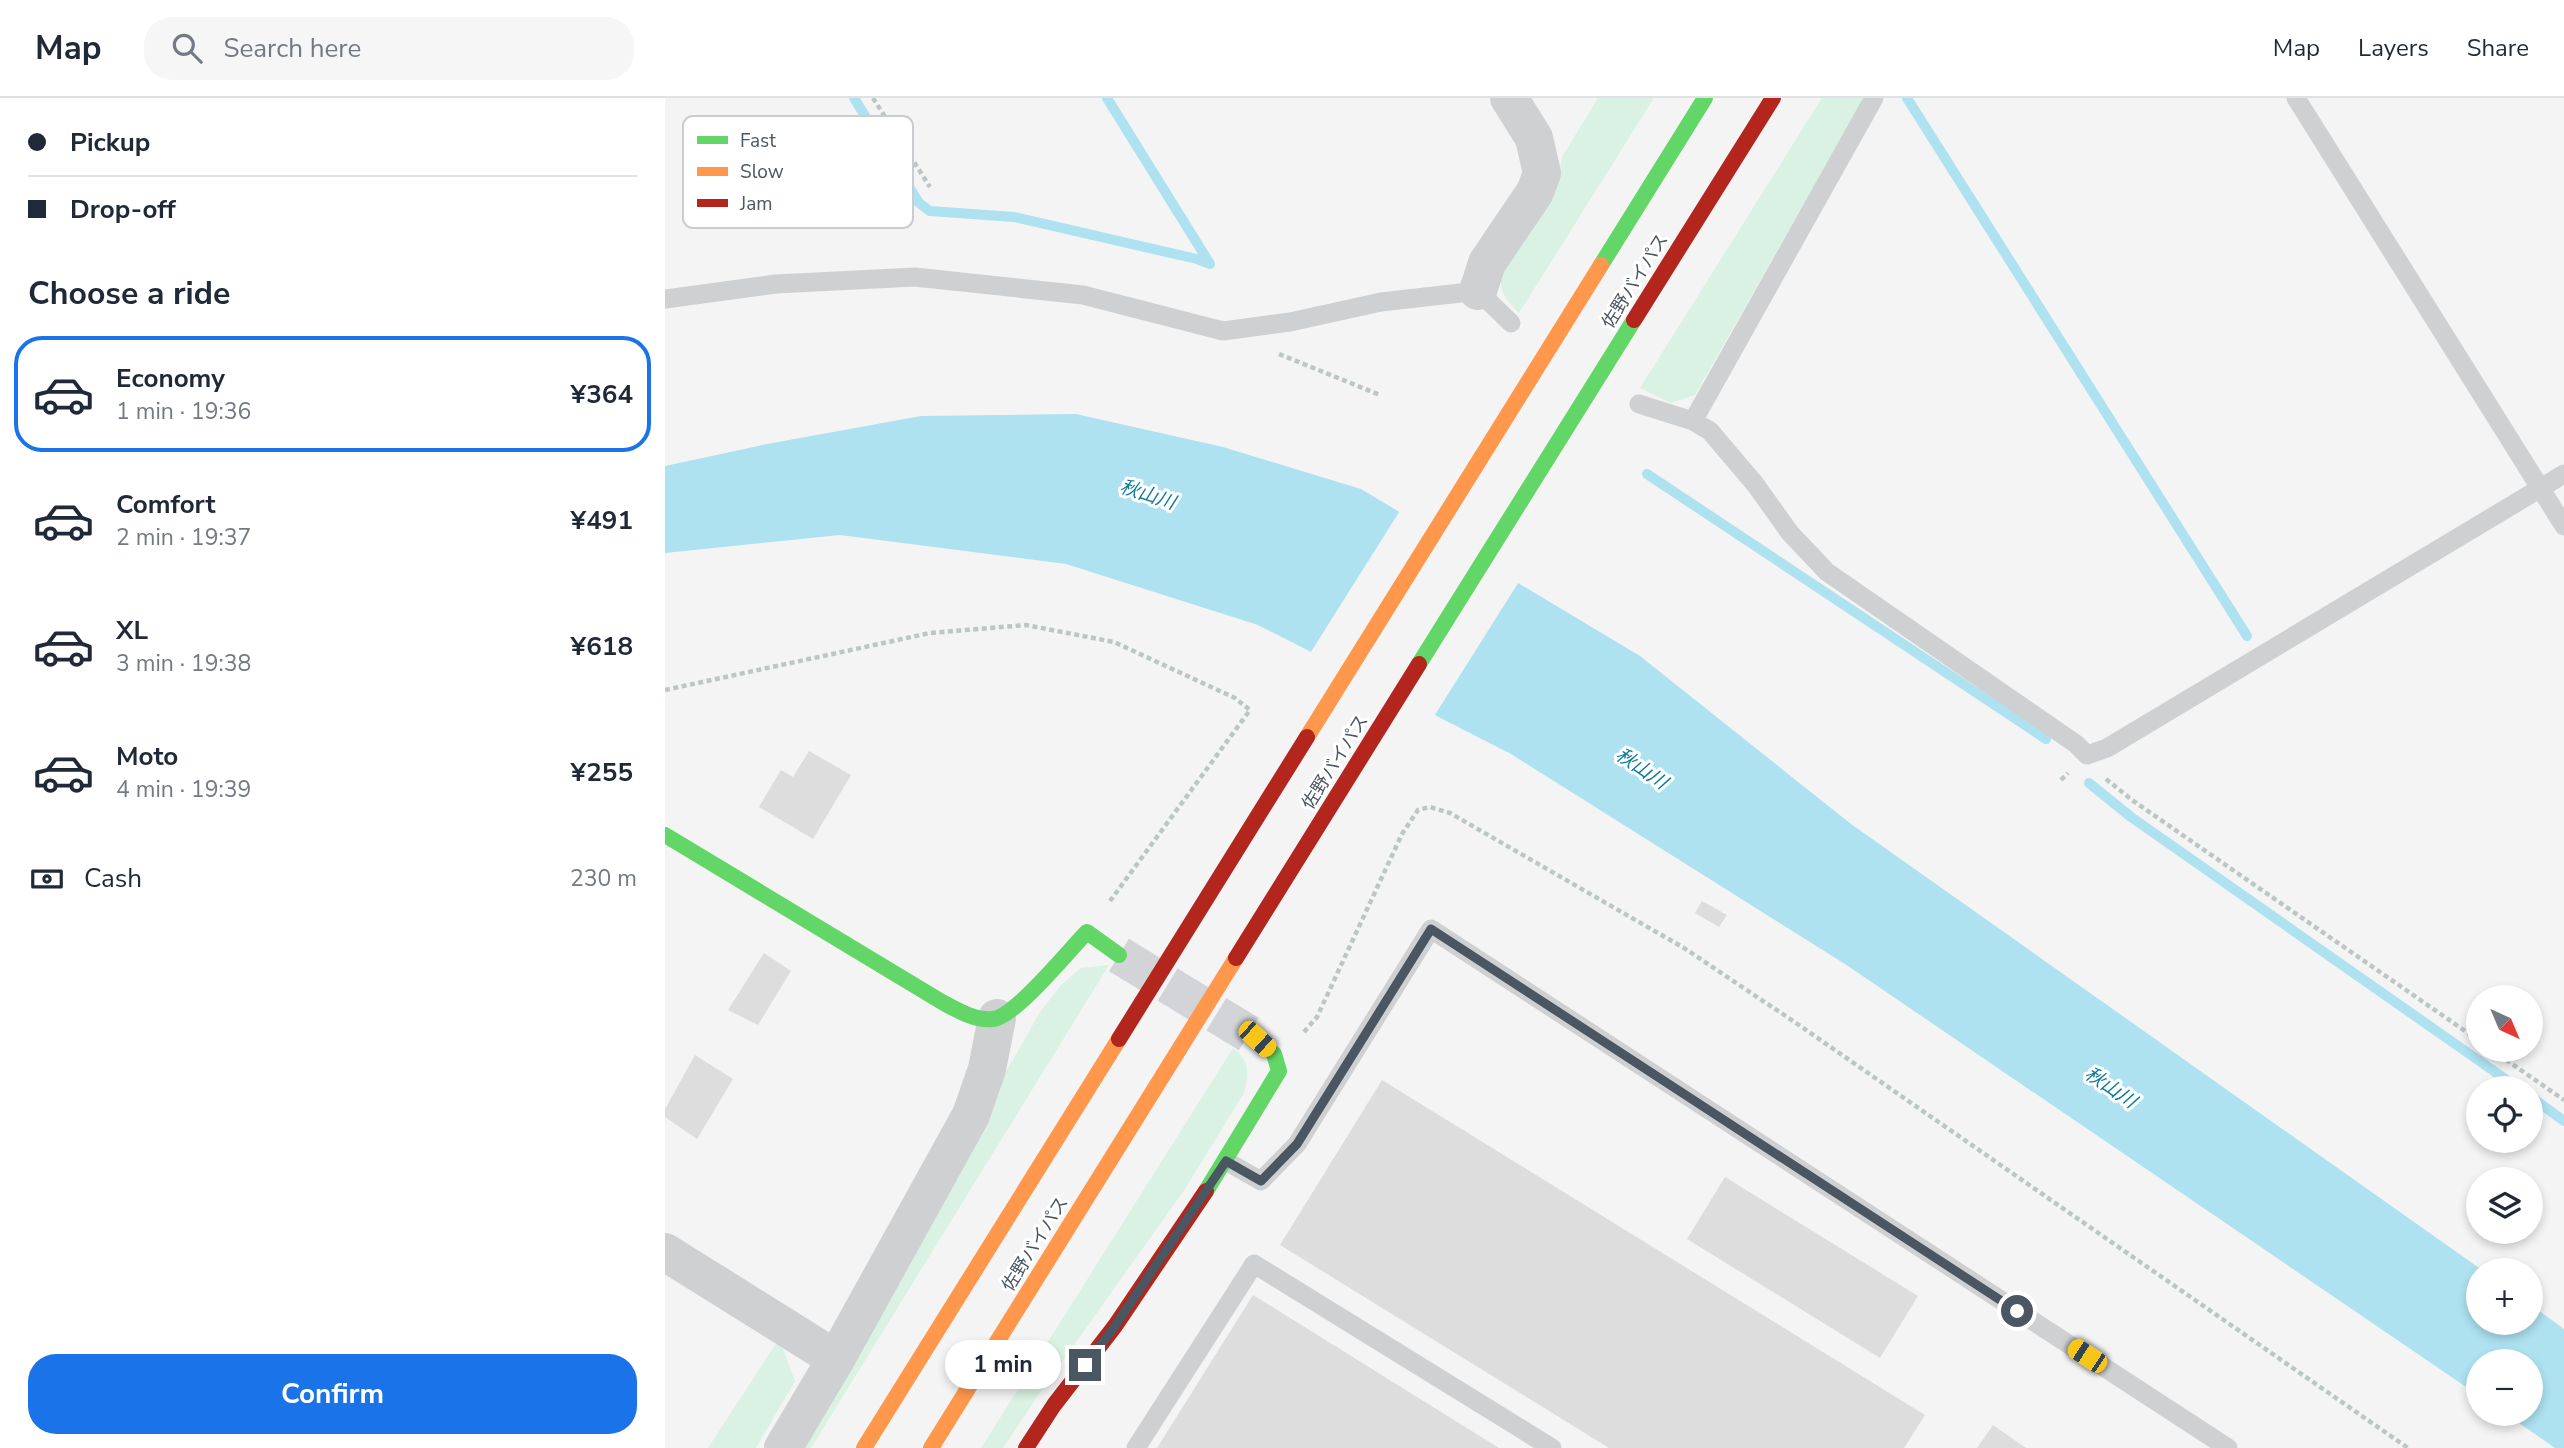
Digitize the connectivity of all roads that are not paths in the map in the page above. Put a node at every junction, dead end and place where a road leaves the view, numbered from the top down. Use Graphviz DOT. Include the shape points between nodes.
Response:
graph roads {
  1 [pos="1509,98"];
  2 [pos="1705,98"];
  3 [pos="1773,98"];
  4 [pos="1874,98"];
  5 [pos="2296,98"];
  6 [pos="1478,291"];
  7 [pos="665,299"];
  8 [pos="1511,323"];
  9 [pos="1639,404"];
  10 [pos="1693,421"];
  11 [pos="2564,474"];
  12 [pos="2540,489"];
  13 [pos="2564,526"];
  14 [pos="665,835"];
  15 [pos="1119,955"];
  16 [pos="997,1018"];
  17 [pos="1257,1039"];
  18 [pos="1226,1161"];
  19 [pos="665,1252"];
  20 [pos="836,1359"];
  21 [pos="783,1448"];
  22 [pos="864,1448"];
  23 [pos="930,1448"];
  24 [pos="1026,1448"];
  25 [pos="1136,1448"];
  26 [pos="1552,1448"];
  27 [pos="2228,1448"];
  1 -- 6 [label="street" via="1534,138 1542,173 1535,192 1487,263"];
  2 -- 22 [label="main road, 佐野バイパス"];
  3 -- 23 [label="main road, 佐野バイパス"];
  4 -- 10 [label="lane"];
  5 -- 12 [label="lane"];
  6 -- 7 [label="lane" via="1381,302 1223,331 1083,295 915,276 776,284"];
  6 -- 8 [label="lane"];
  9 -- 10 [label="lane"];
  10 -- 12 [label="lane" via="1734,456 1790,533 1826,572 2087,755 2108,748"];
  11 -- 12 [label="lane"];
  12 -- 13 [label="lane"];
  14 -- 16 [label="main road" via="942,1002 971,1017"];
  15 -- 16 [label="main road" via="1087,932 1018,1003"];
  16 -- 20 [label="street" via="987,1069 971,1115"];
  17 -- 18 [label="main road" via="1274,1054 1279,1071"];
  18 -- 24 [label="main road"];
  18 -- 27 [label="lane" via="1261,1181 1297,1144 1431,929"];
  19 -- 20 [label="street"];
  20 -- 21 [label="street"];
  25 -- 26 [label="lane" via="1254,1264"];
}
